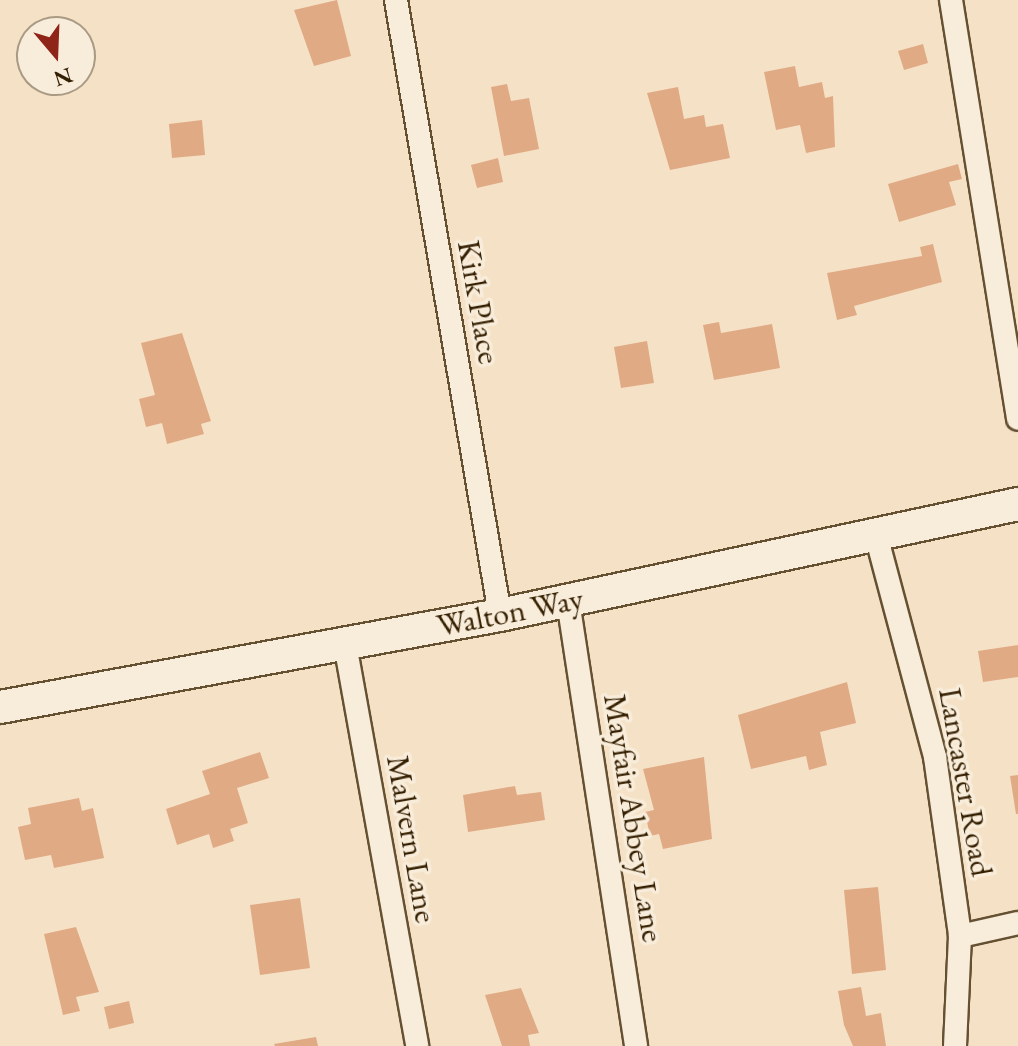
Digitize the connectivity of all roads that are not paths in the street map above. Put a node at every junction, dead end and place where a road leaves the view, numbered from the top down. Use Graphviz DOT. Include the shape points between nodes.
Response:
graph roads {
  1 [pos="396,0"];
  2 [pos="951,0"];
  3 [pos="1018,419"];
  4 [pos="1018,504"];
  5 [pos="876,535"];
  6 [pos="568,601"];
  7 [pos="500,615"];
  8 [pos="345,644"];
  9 [pos="0,707"];
  10 [pos="1018,923"];
  11 [pos="960,936"];
  12 [pos="417,1046"];
  13 [pos="636,1046"];
  14 [pos="955,1046"];
  1 -- 7 [label="street, Kirk Place"];
  2 -- 3 [label="street"];
  4 -- 5 [label="main road, Walton Way"];
  5 -- 6 [label="main road, Walton Way"];
  5 -- 11 [label="street, Lancaster Road" via="935,757"];
  6 -- 7 [label="main road, Walton Way"];
  6 -- 13 [label="street, Mayfair Abbey Lane"];
  7 -- 8 [label="main road, Walton Way"];
  8 -- 9 [label="main road, Walton Way"];
  8 -- 12 [label="street, Malvern Lane"];
  10 -- 11 [label="street"];
  11 -- 14 [label="street, Lancaster Road"];
}
